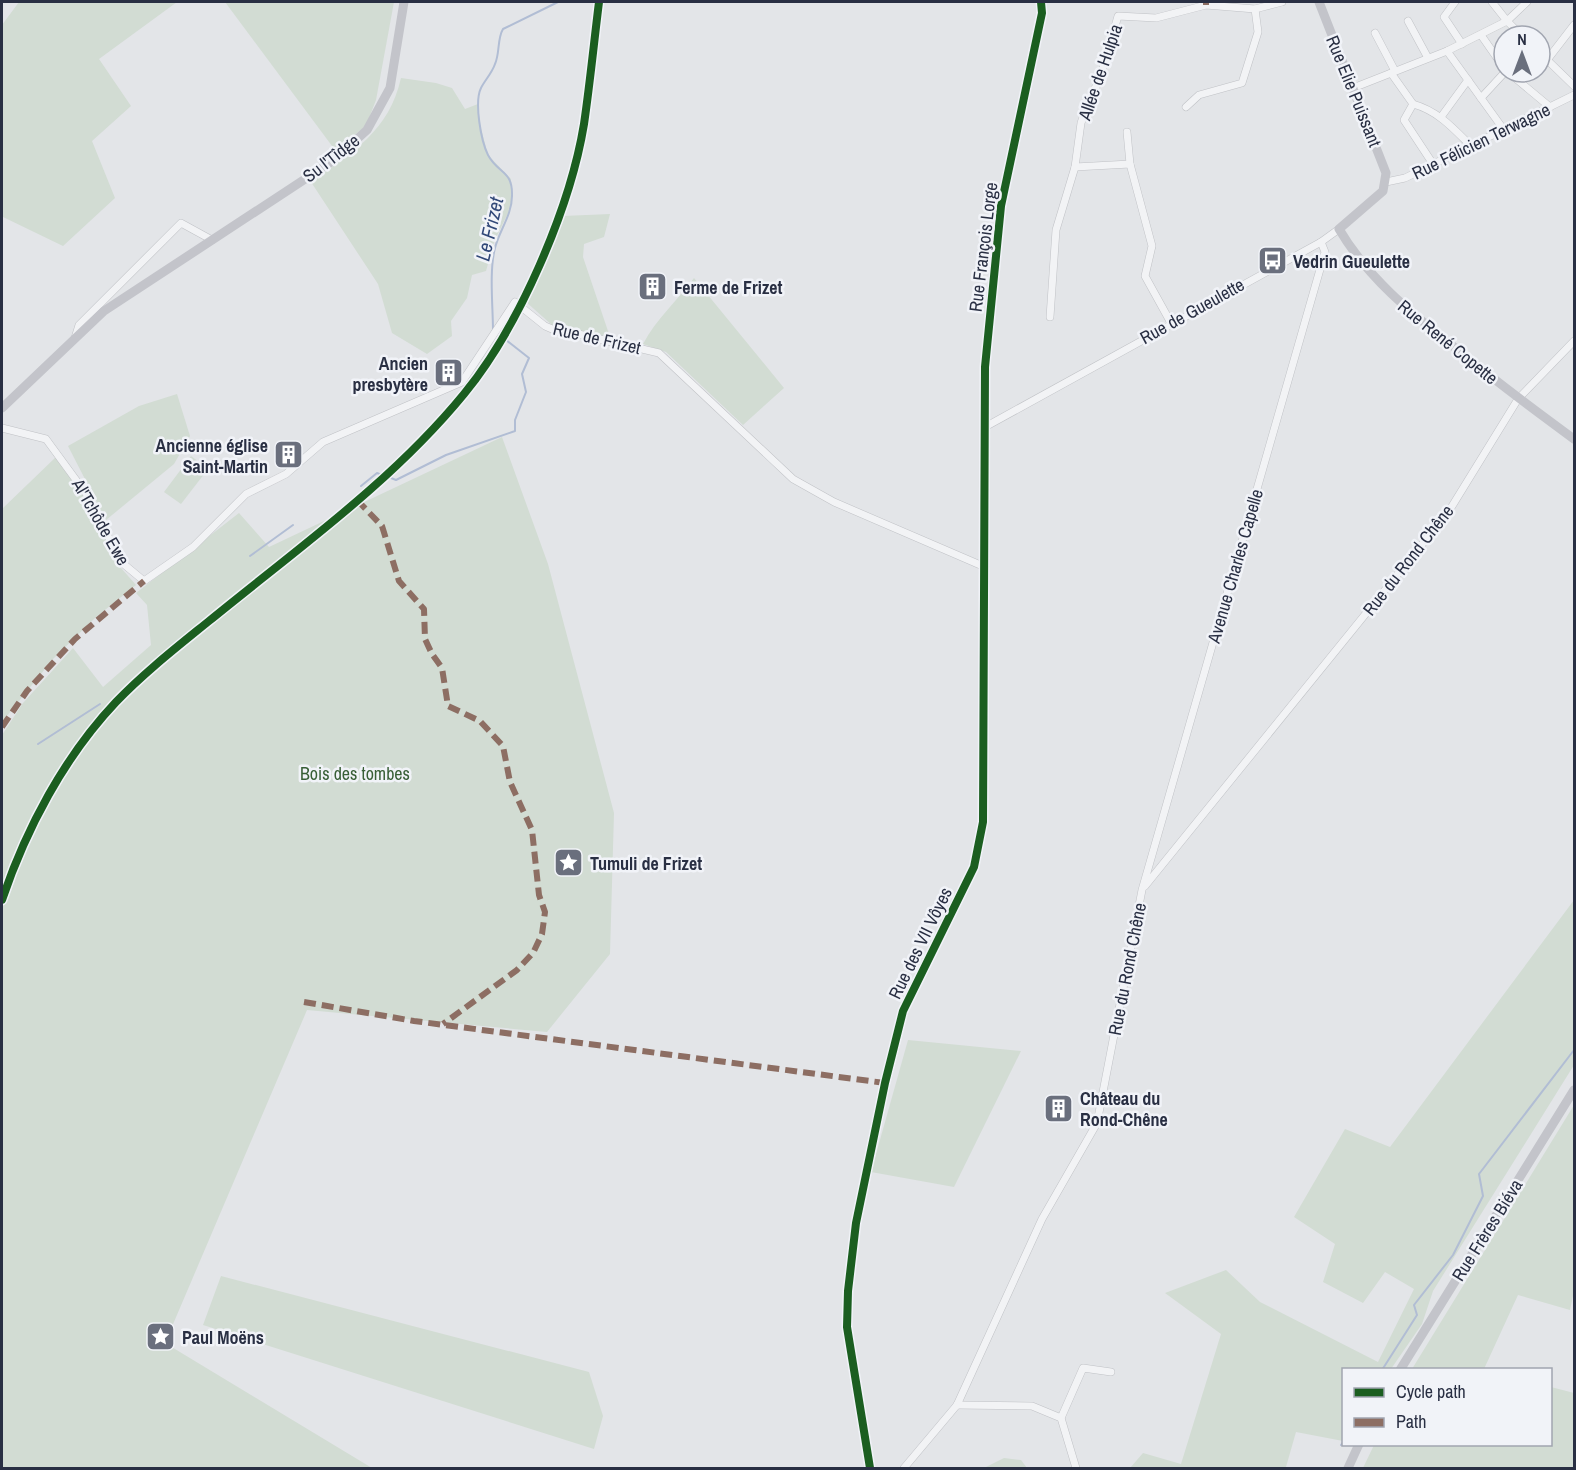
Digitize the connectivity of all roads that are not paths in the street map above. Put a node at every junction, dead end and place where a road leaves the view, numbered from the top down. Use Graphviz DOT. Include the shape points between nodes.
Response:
graph roads {
  1 [pos="404,2"];
  2 [pos="1041,2"];
  3 [pos="1282,2"];
  4 [pos="1319,2"];
  5 [pos="1455,2"];
  6 [pos="1492,2"];
  7 [pos="1527,2"];
  8 [pos="1206,3"];
  9 [pos="1255,9"];
  10 [pos="1408,21"];
  11 [pos="1507,21"];
  12 [pos="1510,24"];
  13 [pos="1575,25"];
  14 [pos="1375,33"];
  15 [pos="1481,35"];
  16 [pos="1462,44"];
  17 [pos="1448,51"];
  18 [pos="1492,51"];
  19 [pos="1552,54"];
  20 [pos="1428,58"];
  21 [pos="1552,65"];
  22 [pos="1393,72"];
  23 [pos="1468,80"];
  24 [pos="1494,84"];
  25 [pos="1521,84"];
  26 [pos="1575,86"];
  27 [pos="1353,88"];
  28 [pos="1575,94"];
  29 [pos="1481,98"];
  30 [pos="1413,104"];
  31 [pos="1186,107"];
  32 [pos="1550,107"];
  33 [pos="1442,117"];
  34 [pos="1504,129"];
  35 [pos="1127,132"];
  36 [pos="1471,146"];
  37 [pos="1130,164"];
  38 [pos="1433,164"];
  39 [pos="1076,166"];
  40 [pos="1386,182"];
  41 [pos="1339,229"];
  42 [pos="212,240"];
  43 [pos="1321,242"];
  44 [pos="1050,317"];
  45 [pos="1171,323"];
  46 [pos="75,339"];
  47 [pos="1575,341"];
  48 [pos="1518,399"];
  49 [pos="2,408"];
  50 [pos="985,427"];
  51 [pos="2,428"];
  52 [pos="1575,439"];
  53 [pos="985,567"];
  54 [pos="144,581"];
  55 [pos="1142,890"];
  56 [pos="1575,1090"];
  57 [pos="1401,1368"];
  58 [pos="1111,1372"];
  59 [pos="957,1405"];
  60 [pos="1061,1418"];
  61 [pos="1358,1446"];
  62 [pos="870,1468"];
  63 [pos="904,1468"];
  64 [pos="1076,1468"];
  65 [pos="1348,1468"];
  1 -- 42 [label="street, Su l'Tîdge" via="390,88 367,130 334,160"];
  2 -- 50 [label="street, Rue François Lorge" via="1042,13 1001,207 986,357"];
  3 -- 9 [label="street, Allée de Hulpia"];
  4 -- 27 [label="street, Rue Elie Puissant"];
  5 -- 16 [label="street" via="1444,17"];
  6 -- 11 [label="street"];
  7 -- 11 [label="street"];
  8 -- 9 [label="street, Allée de Hulpia"];
  8 -- 39 [label="street, Allée de Hulpia" via="1156,18 1118,16 1099,81 1081,123"];
  9 -- 31 [label="street" via="1258,32 1242,82 1199,95"];
  10 -- 20 [label="street"];
  11 -- 12 [label="street"];
  11 -- 15 [label="street"];
  13 -- 19 [label="street"];
  14 -- 22 [label="street"];
  15 -- 16 [label="street"];
  15 -- 18 [label="street"];
  16 -- 17 [label="street"];
  17 -- 20 [label="street"];
  17 -- 23 [label="street"];
  20 -- 22 [label="street"];
  21 -- 26 [label="street"];
  22 -- 27 [label="street"];
  22 -- 30 [label="street"];
  23 -- 29 [label="street"];
  23 -- 33 [label="street"];
  24 -- 29 [label="street"];
  25 -- 32 [label="street"];
  27 -- 40 [label="street, Rue Elie Puissant"];
  28 -- 32 [label="street, Rue Félicien Terwagne"];
  29 -- 34 [label="street"];
  30 -- 33 [label="street"];
  30 -- 38 [label="street" via="1404,120"];
  32 -- 34 [label="street, Rue Félicien Terwagne"];
  33 -- 36 [label="street"];
  34 -- 36 [label="street, Rue Félicien Terwagne"];
  35 -- 37 [label="street"];
  36 -- 38 [label="street, Rue Félicien Terwagne"];
  37 -- 39 [label="street"];
  37 -- 45 [label="street" via="1152,246 1145,276"];
  38 -- 40 [label="street, Rue Félicien Terwagne" via="1406,178"];
  39 -- 44 [label="street" via="1056,230"];
  40 -- 41 [label="street, Rue de Gueulette" via="1383,191"];
  41 -- 43 [label="street, Rue de Gueulette"];
  41 -- 48 [label="street, Rue René Copette" via="1354,254 1396,300"];
  42 -- 46 [label="street, Su l'Tîdge" via="104,311"];
  42 -- 46 [label="street, Su l'Tîdge" via="181,223 79,325"];
  43 -- 45 [label="street, Rue de Gueulette"];
  43 -- 55 [label="street, Avenue Charles Capelle" via="1326,252"];
  45 -- 50 [label="street, Rue de Gueulette"];
  46 -- 49 [label="street, Su l'Tîdge"];
  47 -- 48 [label="street, Rue du Rond Chêne"];
  48 -- 52 [label="street, Rue René Copette"];
  48 -- 55 [label="street, Rue du Rond Chêne" via="1449,511"];
  50 -- 53 [label="street, Rue des VII Vôyes"];
  51 -- 54 [label="street, Al'Tchôde Ewe" via="46,439 90,499 120,561"];
  53 -- 54 [label="street, Rue de Frizet" via="834,502 793,479 659,352 559,332 545,326 516,302 462,382 323,442 286,474 246,494 193,547"];
  53 -- 62 [label="street, Rue des VII Vôyes" via="983,822 975,867 903,1011 855,1235 847,1327"];
  55 -- 59 [label="street, Rue du Rond Chêne" via="1097,1123 1042,1219"];
  56 -- 57 [label="street, Rue Frères Biéva"];
  58 -- 60 [label="street" via="1083,1368"];
  59 -- 60 [label="street" via="1032,1406"];
  59 -- 63 [label="street, Rue du Rond Chêne"];
  60 -- 64 [label="street"];
  61 -- 65 [label="street"];
}
